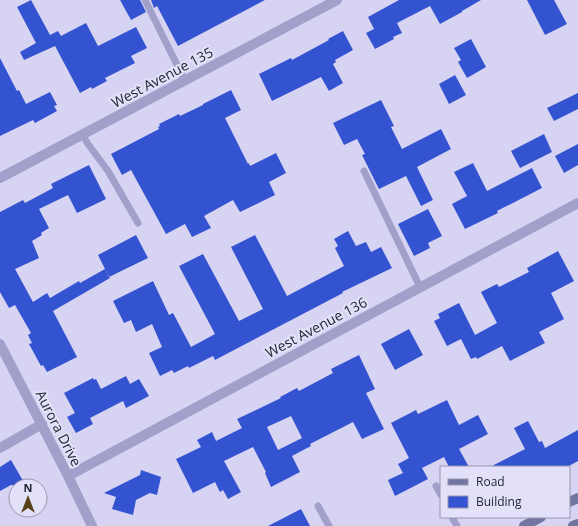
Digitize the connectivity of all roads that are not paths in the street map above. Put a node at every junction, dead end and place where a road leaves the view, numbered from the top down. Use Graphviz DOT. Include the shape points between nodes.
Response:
graph roads {
  1 [pos="145,0"];
  2 [pos="337,0"];
  3 [pos="185,81"];
  4 [pos="82,134"];
  5 [pos="364,171"];
  6 [pos="0,178"];
  7 [pos="578,203"];
  8 [pos="138,223"];
  9 [pos="420,287"];
  10 [pos="0,344"];
  11 [pos="42,424"];
  12 [pos="0,448"];
  13 [pos="68,476"];
  14 [pos="436,486"];
  15 [pos="440,494"];
  16 [pos="318,506"];
  17 [pos="539,518"];
  18 [pos="578,524"];
  19 [pos="92,526"];
  20 [pos="329,526"];
  21 [pos="524,526"];
  22 [pos="573,526"];
  1 -- 3 [label="lane"];
  2 -- 3 [label="street, West Avenue 135"];
  3 -- 4 [label="street, West Avenue 135"];
  4 -- 6 [label="street, West Avenue 135"];
  4 -- 8 [label="lane" via="108,171"];
  5 -- 9 [label="lane"];
  7 -- 9 [label="street, West Avenue 136"];
  9 -- 13 [label="street, West Avenue 136"];
  10 -- 11 [label="street, Aurora Drive"];
  11 -- 12 [label="street"];
  11 -- 13 [label="street, Aurora Drive"];
  13 -- 19 [label="street, Aurora Drive"];
  14 -- 15 [label="lane"];
  16 -- 20 [label="lane"];
  17 -- 21 [label="street"];
  18 -- 22 [label="street"];
}
